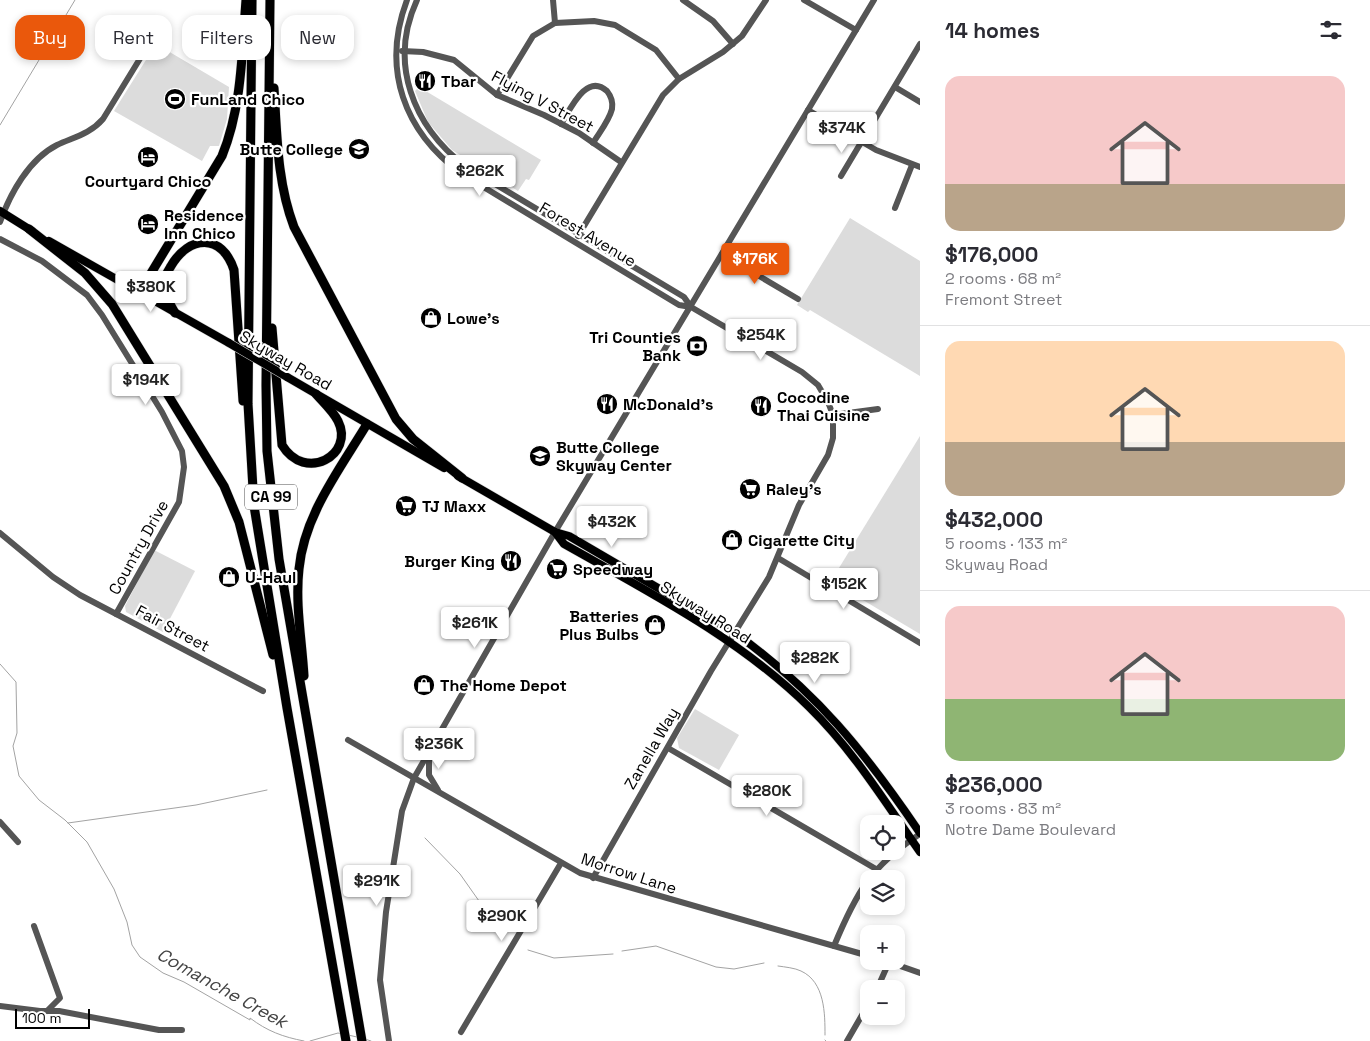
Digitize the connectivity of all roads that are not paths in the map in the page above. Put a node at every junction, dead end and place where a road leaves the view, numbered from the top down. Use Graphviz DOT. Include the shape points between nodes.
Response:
graph roads {
  1 [pos="246,0"];
  2 [pos="252,0"];
  3 [pos="270,0"];
  4 [pos="407,0"];
  5 [pos="417,0"];
  6 [pos="554,0"];
  7 [pos="683,0"];
  8 [pos="766,0"];
  9 [pos="804,0"];
  10 [pos="874,0"];
  11 [pos="270,15"];
  12 [pos="555,23"];
  13 [pos="856,30"];
  14 [pos="733,44"];
  15 [pos="920,44"];
  16 [pos="396,51"];
  17 [pos="405,51"];
  18 [pos="139,60"];
  19 [pos="269,60"];
  20 [pos="271,60"];
  21 [pos="679,79"];
  22 [pos="894,87"];
  23 [pos="497,95"];
  24 [pos="920,102"];
  25 [pos="808,110"];
  26 [pos="561,124"];
  27 [pos="862,142"];
  28 [pos="593,143"];
  29 [pos="621,162"];
  30 [pos="912,165"];
  31 [pos="920,167"];
  32 [pos="842,176"];
  33 [pos="895,208"];
  34 [pos="2,212"];
  35 [pos="0,222"];
  36 [pos="29,229"];
  37 [pos="579,234"];
  38 [pos="0,239"];
  39 [pos="574,241"];
  40 [pos="722,254"];
  41 [pos="267,268"];
  42 [pos="139,293"];
  43 [pos="798,299"];
  44 [pos="691,307"];
  45 [pos="175,313"];
  46 [pos="316,394"];
  47 [pos="878,409"];
  48 [pos="833,415"];
  49 [pos="367,424"];
  50 [pos="250,450"];
  51 [pos="462,478"];
  52 [pos="555,532"];
  53 [pos="0,533"];
  54 [pos="778,558"];
  55 [pos="116,614"];
  56 [pos="735,633"];
  57 [pos="729,641"];
  58 [pos="920,643"];
  59 [pos="263,691"];
  60 [pos="287,708"];
  61 [pos="308,724"];
  62 [pos="348,740"];
  63 [pos="431,748"];
  64 [pos="668,748"];
  65 [pos="414,778"];
  66 [pos="441,793"];
  67 [pos="0,822"];
  68 [pos="920,833"];
  69 [pos="911,840"];
  70 [pos="18,842"];
  71 [pos="920,852"];
  72 [pos="561,863"];
  73 [pos="876,869"];
  74 [pos="593,878"];
  75 [pos="34,926"];
  76 [pos="834,946"];
  77 [pos="860,953"];
  78 [pos="905,968"];
  79 [pos="920,973"];
  80 [pos="0,1006"];
  81 [pos="48,1011"];
  82 [pos="860,1019"];
  83 [pos="182,1030"];
  84 [pos="461,1032"];
  85 [pos="346,1041"];
  86 [pos="362,1041"];
  87 [pos="389,1041"];
  88 [pos="847,1041"];
  1 -- 42 [label="highway" via="238,95 230,138"];
  2 -- 50 [label="highway, CA 99"];
  3 -- 11 [label="highway, CA 99"];
  4 -- 16 [label="street, Forest Avenue"];
  5 -- 17 [label="street, Forest Avenue" via="409,22"];
  6 -- 12 [label="street"];
  7 -- 14 [label="street" via="713,21"];
  8 -- 14 [label="street"];
  9 -- 13 [label="street"];
  10 -- 13 [label="street"];
  12 -- 21 [label="street" via="594,21 615,25 656,50"];
  12 -- 23 [label="street" via="533,36"];
  13 -- 25 [label="street"];
  14 -- 21 [label="street"];
  15 -- 22 [label="street"];
  16 -- 17 [label="street, Flying V Street"];
  16 -- 39 [label="street, Forest Avenue" via="397,76 409,115 431,149 462,174"];
  17 -- 23 [label="street, Flying V Street" via="433,53 454,60"];
  17 -- 37 [label="street, Forest Avenue" via="413,100 435,139 466,166"];
  18 -- 34 [label="street" via="95,128 59,144 38,158"];
  19 -- 41 [label="highway, CA 99"];
  20 -- 51 [label="highway" via="279,168 285,203 294,227 396,419 413,439"];
  21 -- 29 [label="street" via="654,108"];
  22 -- 24 [label="street"];
  22 -- 27 [label="street"];
  23 -- 26 [label="street, Flying V Street"];
  25 -- 27 [label="street"];
  25 -- 40 [label="street"];
  26 -- 28 [label="street, Flying V Street"];
  26 -- 28 [label="street" via="584,90 598,87 605,90 610,94 612,108"];
  27 -- 30 [label="street"];
  27 -- 32 [label="street"];
  28 -- 29 [label="street, Flying V Street"];
  29 -- 37 [label="street"];
  30 -- 31 [label="street"];
  30 -- 33 [label="street"];
  34 -- 35 [label="street"];
  34 -- 36 [label="main road, Skyway Road"];
  36 -- 42 [label="main road, Skyway Road"];
  36 -- 60 [label="highway" via="84,273 108,298 224,486 239,522"];
  37 -- 39 [label="street"];
  37 -- 44 [label="street, Forest Avenue" via="684,297"];
  38 -- 55 [label="street, Country Drive" via="42,261 87,295 162,412 182,451 184,467 179,502"];
  39 -- 44 [label="street, Forest Avenue" via="679,304"];
  40 -- 43 [label="street"];
  40 -- 44 [label="street"];
  41 -- 46 [label="highway" via="282,445 290,457 306,464 328,459 340,437 337,420"];
  41 -- 61 [label="highway, CA 99" via="269,469 279,559"];
  42 -- 45 [label="main road, Skyway Road"];
  44 -- 48 [label="street, Forest Avenue" via="809,378 823,392"];
  44 -- 52 [label="street"];
  45 -- 46 [label="main road, Skyway Road, bridge"];
  45 -- 50 [label="highway" via="163,284 177,256 185,247 196,243 217,246 225,252 234,270 244,418"];
  46 -- 49 [label="main road, Skyway Road"];
  47 -- 48 [label="street"];
  48 -- 54 [label="street, Forest Avenue" via="833,438 828,455 799,505"];
  49 -- 51 [label="main road, Skyway Road"];
  49 -- 61 [label="highway" via="314,513 301,555 298,586"];
  50 -- 60 [label="highway, CA 99" via="256,525"];
  51 -- 52 [label="main road, Skyway Road"];
  52 -- 56 [label="main road, Skyway Road" via="569,536"];
  52 -- 57 [label="main road, Skyway Road" via="564,544"];
  52 -- 63 [label="street"];
  53 -- 55 [label="street, Fair Street" via="53,578"];
  54 -- 56 [label="street, Forest Avenue"];
  54 -- 58 [label="street"];
  55 -- 59 [label="street, Fair Street"];
  56 -- 57 [label="street, Zanella Way"];
  56 -- 68 [label="main road, Skyway Road" via="785,672 836,722 879,774"];
  57 -- 64 [label="street, Zanella Way"];
  57 -- 69 [label="main road, Skyway Road" via="780,681 834,734 872,782"];
  60 -- 85 [label="highway, CA 99"];
  61 -- 86 [label="highway, CA 99"];
  62 -- 65 [label="street, Morrow Lane"];
  63 -- 65 [label="street"];
  63 -- 66 [label="street" via="429,775"];
  64 -- 73 [label="street"];
  64 -- 74 [label="street, Zanella Way"];
  65 -- 66 [label="street, Morrow Lane"];
  65 -- 87 [label="street" via="402,811 380,980"];
  66 -- 72 [label="street, Morrow Lane"];
  67 -- 70 [label="street"];
  68 -- 69 [label="street"];
  69 -- 71 [label="main road, Skyway Road"];
  69 -- 73 [label="street"];
  72 -- 74 [label="street, Morrow Lane"];
  72 -- 84 [label="street"];
  73 -- 76 [label="street" via="847,916"];
  74 -- 76 [label="street, Morrow Lane"];
  75 -- 81 [label="street" via="60,998"];
  76 -- 77 [label="street, Morrow Lane"];
  78 -- 79 [label="street"];
  80 -- 81 [label="street"];
  81 -- 83 [label="street" via="159,1030"];
  82 -- 88 [label="street"];
}
